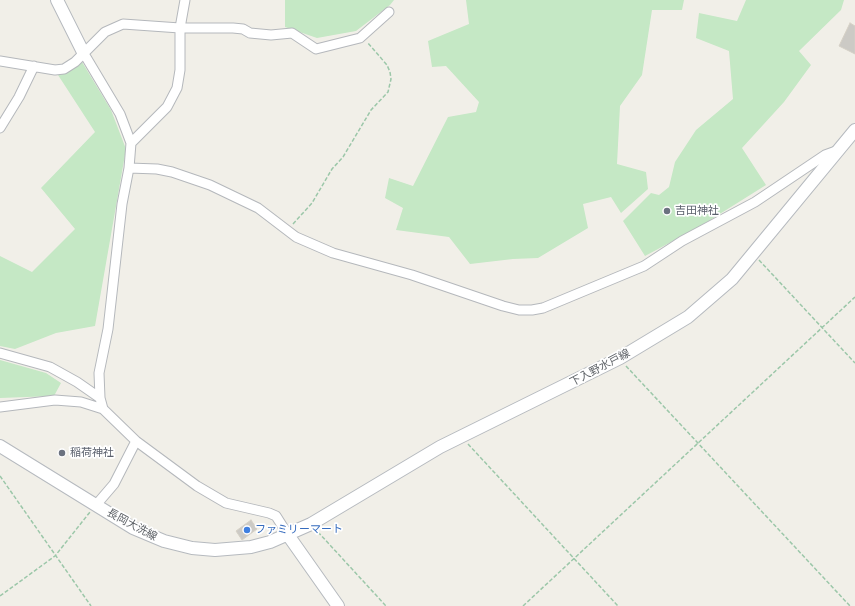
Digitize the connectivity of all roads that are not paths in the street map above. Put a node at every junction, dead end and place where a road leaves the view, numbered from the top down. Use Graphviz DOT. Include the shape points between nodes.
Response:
graph roads {
  1 [pos="57,0"];
  2 [pos="185,0"];
  3 [pos="389,12"];
  4 [pos="180,28"];
  5 [pos="83,52"];
  6 [pos="0,61"];
  7 [pos="34,66"];
  8 [pos="0,128"];
  9 [pos="855,130"];
  10 [pos="131,142"];
  11 [pos="836,151"];
  12 [pos="130,168"];
  13 [pos="0,353"];
  14 [pos="100,398"];
  15 [pos="0,407"];
  16 [pos="103,409"];
  17 [pos="136,441"];
  18 [pos="0,446"];
  19 [pos="96,505"];
  20 [pos="288,535"];
  21 [pos="338,606"];
  1 -- 5 [label="main road"];
  2 -- 4 [label="street"];
  3 -- 4 [label="street" via="360,38 316,49 292,33 271,35 233,28"];
  4 -- 5 [label="street" via="123,24 105,32"];
  4 -- 10 [label="street" via="180,79 175,93 163,112"];
  5 -- 7 [label="street" via="75,62 64,69"];
  5 -- 10 [label="street" via="120,114"];
  6 -- 7 [label="street"];
  7 -- 8 [label="street"];
  9 -- 11 [label="main road, 下入野水戸線"];
  10 -- 12 [label="street"];
  11 -- 12 [label="street" via="825,155 755,202 682,241 644,266 543,308 532,310 503,306 412,275 333,253 296,237 258,208 199,180 156,169"];
  11 -- 20 [label="main road, 下入野水戸線" via="754,254 728,283 700,307 620,358 425,456"];
  12 -- 14 [label="street" via="122,204 108,329 99,373"];
  13 -- 14 [label="street" via="50,367"];
  14 -- 16 [label="street"];
  15 -- 16 [label="street" via="56,400 81,402"];
  16 -- 17 [label="street"];
  17 -- 19 [label="street" via="114,484"];
  17 -- 20 [label="street" via="213,496 276,516"];
  18 -- 19 [label="main road, 長岡大洗線"];
  19 -- 20 [label="main road, 長岡大洗線" via="151,537 192,548 215,550 251,547"];
  20 -- 21 [label="main road"];
}
